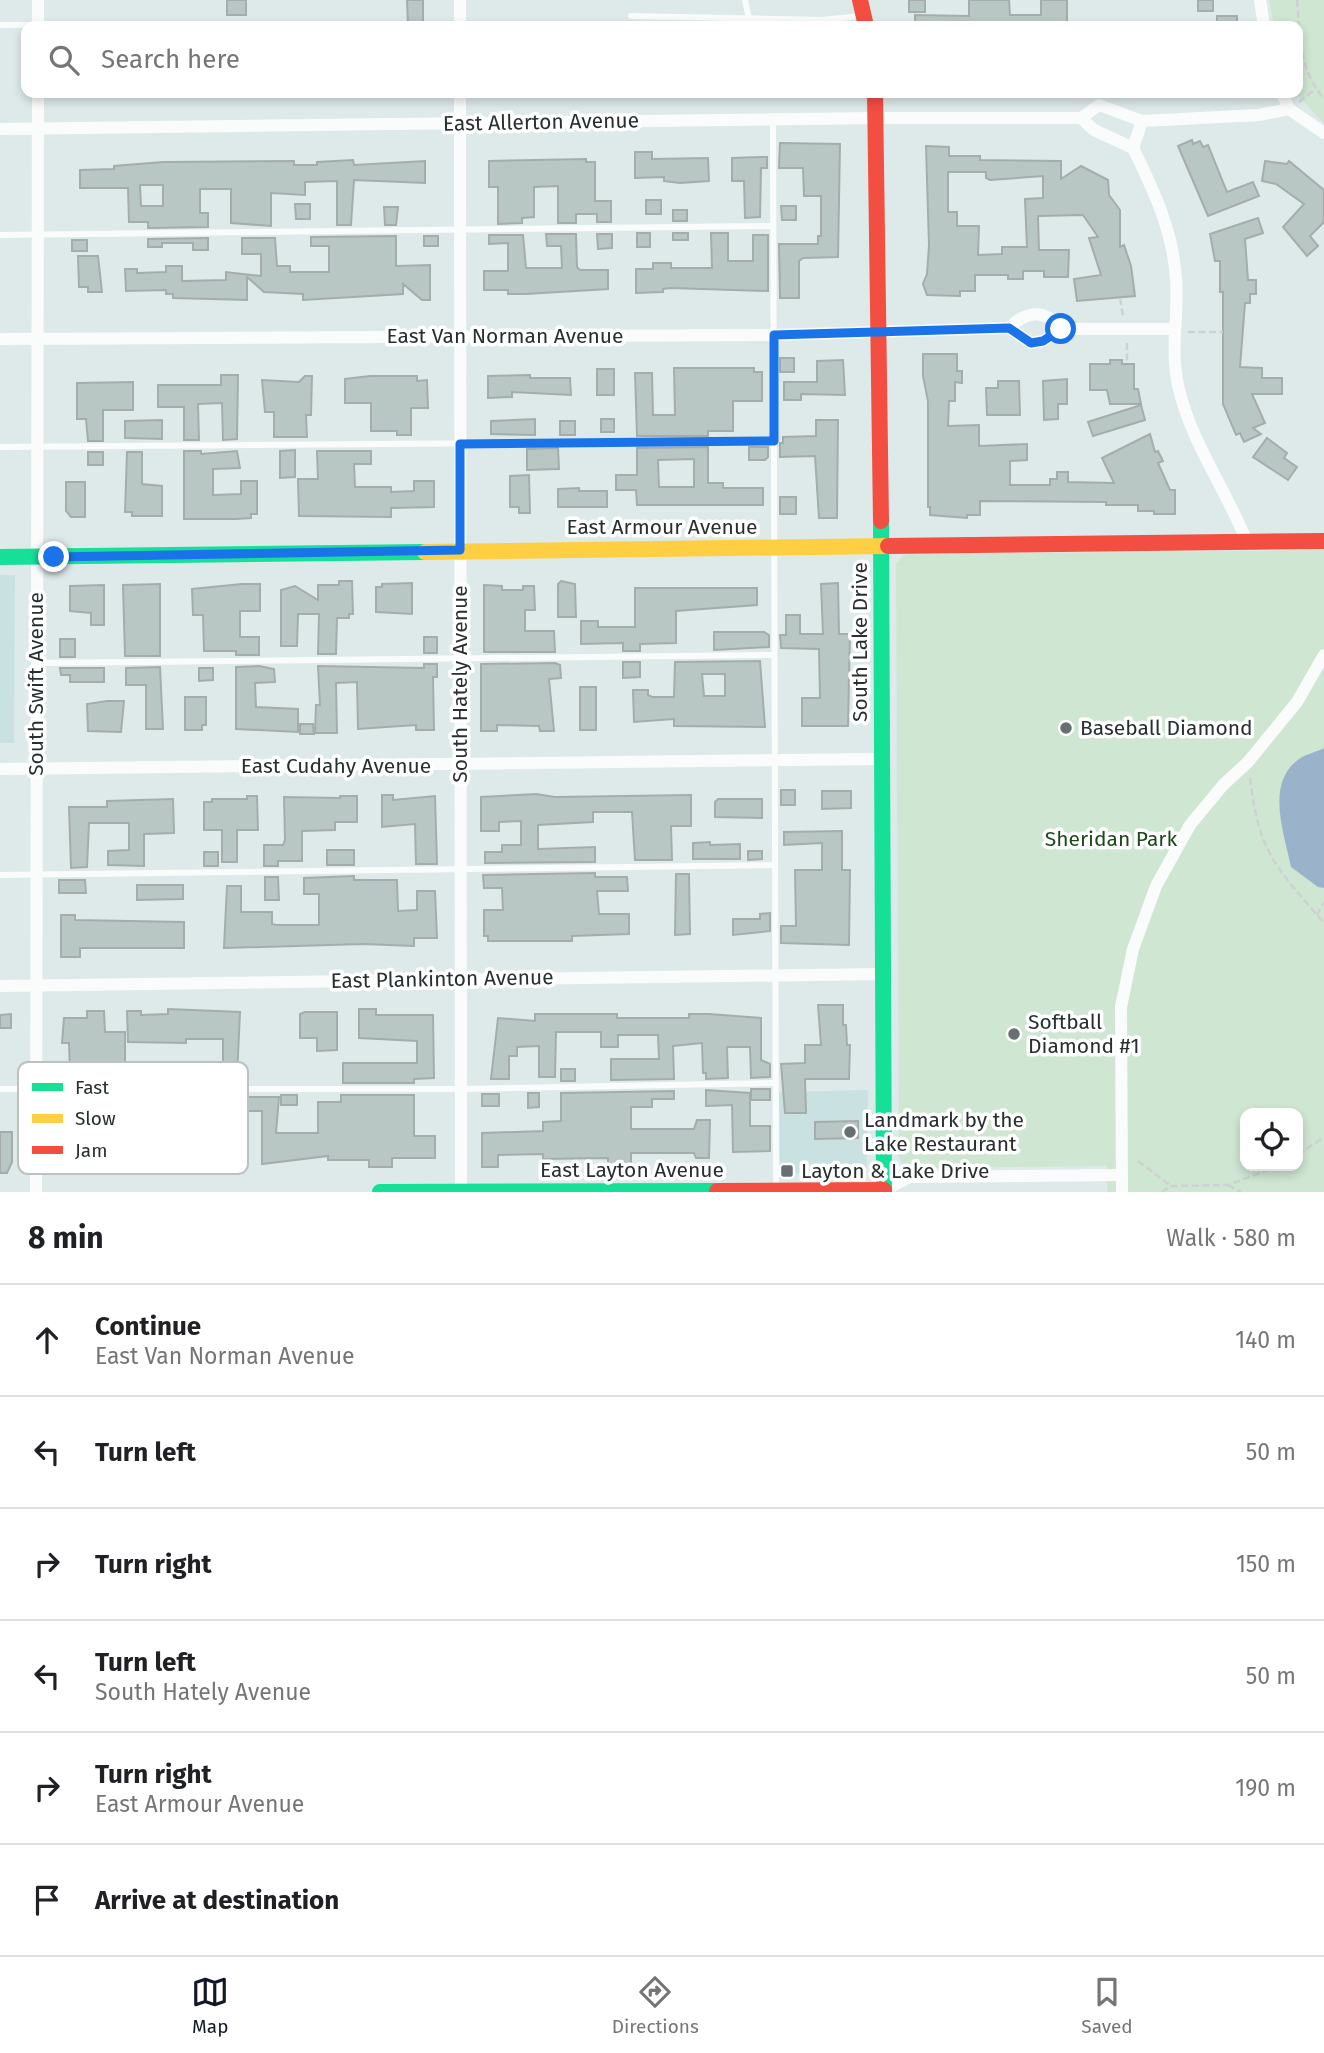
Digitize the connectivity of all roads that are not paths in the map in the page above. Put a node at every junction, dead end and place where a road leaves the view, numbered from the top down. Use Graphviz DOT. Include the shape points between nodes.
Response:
graph roads {
  1 [pos="38,0"];
  2 [pos="460,0"];
  3 [pos="745,0"];
  4 [pos="1260,0"];
  5 [pos="863,14"];
  6 [pos="631,16"];
  7 [pos="749,19"];
  8 [pos="38,21"];
  9 [pos="460,21"];
  10 [pos="1263,21"];
  11 [pos="0,25"];
  12 [pos="21,25"];
  13 [pos="38,98"];
  14 [pos="460,98"];
  15 [pos="875,98"];
  16 [pos="1284,98"];
  17 [pos="1289,109"];
  18 [pos="877,118"];
  19 [pos="1081,118"];
  20 [pos="773,119"];
  21 [pos="1142,121"];
  22 [pos="460,123"];
  23 [pos="0,129"];
  24 [pos="38,129"];
  25 [pos="1324,134"];
  26 [pos="1133,148"];
  27 [pos="773,226"];
  28 [pos="460,228"];
  29 [pos="0,235"];
  30 [pos="37,235"];
  31 [pos="1009,328"];
  32 [pos="1061,329"];
  33 [pos="880,330"];
  34 [pos="1174,330"];
  35 [pos="774,335"];
  36 [pos="459,336"];
  37 [pos="0,339"];
  38 [pos="36,339"];
  39 [pos="774,441"];
  40 [pos="460,444"];
  41 [pos="0,447"];
  42 [pos="36,447"];
  43 [pos="1246,540"];
  44 [pos="1324,541"];
  45 [pos="881,546"];
  46 [pos="775,547"];
  47 [pos="460,550"];
  48 [pos="0,557"];
  49 [pos="36,557"];
  50 [pos="773,655"];
  51 [pos="1324,655"];
  52 [pos="460,659"];
  53 [pos="36,663"];
  54 [pos="881,759"];
  55 [pos="774,761"];
  56 [pos="461,765"];
  57 [pos="36,768"];
  58 [pos="0,769"];
  59 [pos="774,865"];
  60 [pos="461,870"];
  61 [pos="0,875"];
  62 [pos="36,875"];
  63 [pos="883,974"];
  64 [pos="774,975"];
  65 [pos="462,978"];
  66 [pos="36,985"];
  67 [pos="0,986"];
  68 [pos="36,1062"];
  69 [pos="775,1083"];
  70 [pos="0,1089"];
  71 [pos="18,1089"];
  72 [pos="248,1089"];
  73 [pos="462,1089"];
  74 [pos="36,1174"];
  75 [pos="1121,1175"];
  76 [pos="461,1191"];
  77 [pos="886,1191"];
  78 [pos="36,1192"];
  79 [pos="380,1192"];
  80 [pos="776,1192"];
  81 [pos="1122,1192"];
  1 -- 8 [label="street"];
  2 -- 9 [label="street"];
  3 -- 7 [label="lane"];
  4 -- 10 [label="street"];
  5 -- 7 [label="lane" via="823,20"];
  6 -- 7 [label="lane"];
  11 -- 12 [label="lane"];
  13 -- 24 [label="street, South Swift Avenue"];
  14 -- 22 [label="street, South Hately Avenue"];
  15 -- 18 [label="main road, South Lake Drive"];
  16 -- 17 [label="street"];
  17 -- 21 [label="street, East Allerton Avenue" via="1259,115"];
  17 -- 25 [label="street"];
  18 -- 19 [label="street, East Allerton Avenue"];
  18 -- 20 [label="street, East Allerton Avenue"];
  18 -- 33 [label="main road, South Lake Drive"];
  19 -- 21 [label="street, East Allerton Avenue" via="1099,105"];
  19 -- 26 [label="street" via="1094,130"];
  20 -- 22 [label="street, East Allerton Avenue"];
  20 -- 27 [label="lane"];
  21 -- 26 [label="street"];
  22 -- 24 [label="street, East Allerton Avenue"];
  22 -- 28 [label="street, South Hately Avenue"];
  23 -- 24 [label="street, East Allerton Avenue"];
  24 -- 30 [label="street, South Swift Avenue"];
  26 -- 34 [label="street" via="1167,226 1177,282"];
  27 -- 28 [label="lane"];
  27 -- 35 [label="lane"];
  28 -- 30 [label="lane"];
  28 -- 36 [label="street, South Hately Avenue"];
  29 -- 30 [label="lane"];
  30 -- 38 [label="street, South Swift Avenue"];
  31 -- 32 [label="street, East Van Norman Avenue" via="1031,343"];
  31 -- 32 [label="street, East Van Norman Avenue" via="1025,314 1035,313 1055,321"];
  31 -- 33 [label="street, East Van Norman Avenue"];
  32 -- 34 [label="street, East Van Norman Avenue"];
  33 -- 35 [label="street, East Van Norman Avenue"];
  33 -- 45 [label="main road, South Lake Drive"];
  34 -- 43 [label="street" via="1178,383 1191,430 1231,502"];
  35 -- 36 [label="street, East Van Norman Avenue"];
  35 -- 39 [label="lane"];
  36 -- 38 [label="street, East Van Norman Avenue"];
  36 -- 40 [label="street, South Hately Avenue"];
  37 -- 38 [label="street, East Van Norman Avenue"];
  38 -- 42 [label="street, South Swift Avenue"];
  39 -- 40 [label="lane"];
  39 -- 46 [label="lane"];
  40 -- 42 [label="lane"];
  40 -- 47 [label="street, South Hately Avenue"];
  41 -- 42 [label="lane"];
  42 -- 49 [label="street, South Swift Avenue"];
  43 -- 44 [label="main road, East Armour Avenue"];
  43 -- 45 [label="main road, East Armour Avenue"];
  45 -- 46 [label="main road, East Armour Avenue"];
  45 -- 54 [label="main road, South Lake Drive"];
  46 -- 47 [label="main road, East Armour Avenue"];
  46 -- 50 [label="lane"];
  47 -- 49 [label="main road, East Armour Avenue"];
  47 -- 52 [label="street, South Hately Avenue"];
  48 -- 49 [label="main road, East Armour Avenue"];
  49 -- 53 [label="street, South Swift Avenue"];
  50 -- 52 [label="lane"];
  50 -- 55 [label="lane"];
  51 -- 75 [label="street" via="1297,702 1190,825 1156,886 1133,949 1121,1007"];
  52 -- 53 [label="lane"];
  52 -- 56 [label="street, South Hately Avenue"];
  53 -- 57 [label="street, South Swift Avenue"];
  54 -- 55 [label="street, East Cudahy Avenue"];
  54 -- 63 [label="main road, South Lake Drive"];
  55 -- 56 [label="street, East Cudahy Avenue"];
  55 -- 59 [label="lane"];
  56 -- 57 [label="street, East Cudahy Avenue"];
  56 -- 60 [label="street, South Hately Avenue"];
  57 -- 58 [label="street, East Cudahy Avenue"];
  57 -- 62 [label="street, South Swift Avenue"];
  59 -- 60 [label="lane"];
  59 -- 64 [label="lane"];
  60 -- 62 [label="lane"];
  60 -- 65 [label="street, South Hately Avenue"];
  61 -- 62 [label="lane"];
  62 -- 66 [label="street, South Swift Avenue"];
  63 -- 64 [label="street, East Plankinton Avenue"];
  63 -- 77 [label="main road, South Lake Drive"];
  64 -- 65 [label="street, East Plankinton Avenue"];
  64 -- 69 [label="lane"];
  65 -- 66 [label="street, East Plankinton Avenue"];
  65 -- 73 [label="street, South Hately Avenue"];
  66 -- 67 [label="street, East Plankinton Avenue"];
  66 -- 68 [label="street, South Swift Avenue"];
  69 -- 73 [label="lane"];
  69 -- 80 [label="lane"];
  70 -- 71 [label="lane"];
  72 -- 73 [label="lane"];
  73 -- 76 [label="street, South Hately Avenue"];
  74 -- 78 [label="street, South Swift Avenue"];
  75 -- 77 [label="street" via="910,1177"];
  75 -- 81 [label="street"];
  76 -- 79 [label="main road, East Layton Avenue"];
  76 -- 80 [label="main road, East Layton Avenue"];
  77 -- 80 [label="main road, East Layton Avenue"];
}
